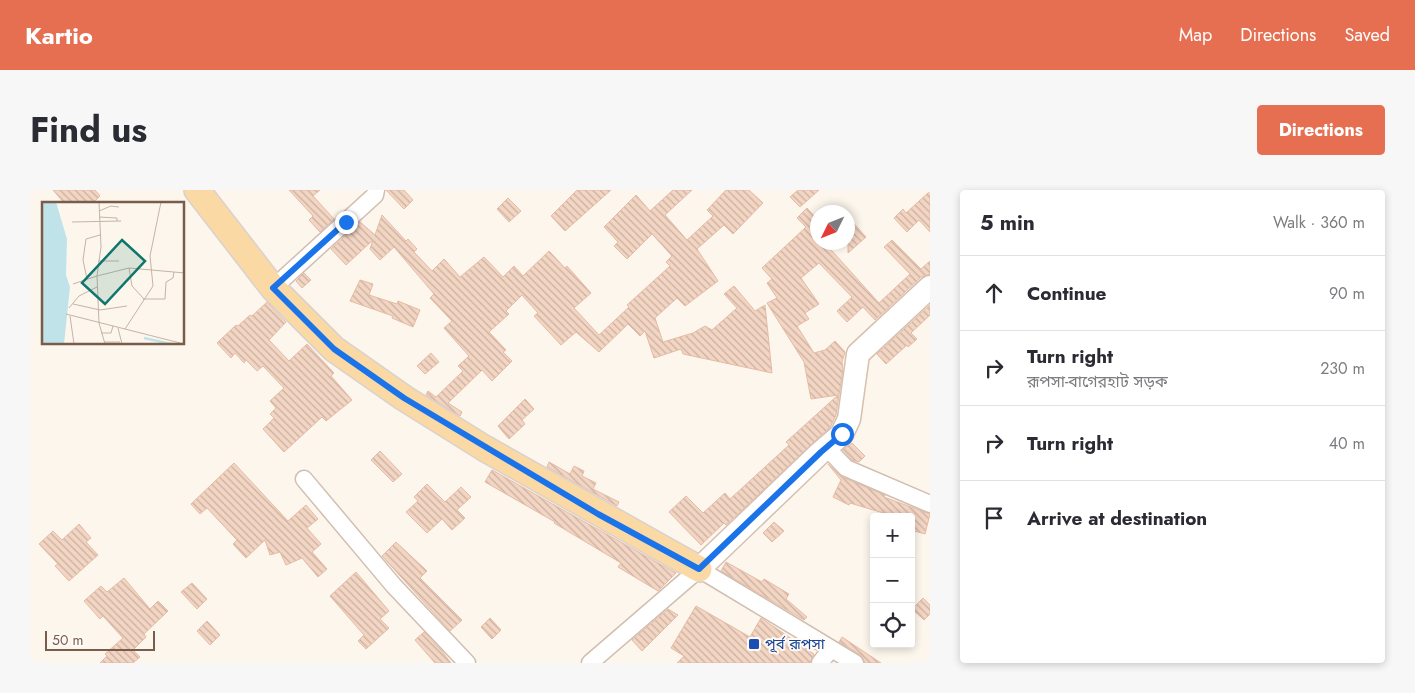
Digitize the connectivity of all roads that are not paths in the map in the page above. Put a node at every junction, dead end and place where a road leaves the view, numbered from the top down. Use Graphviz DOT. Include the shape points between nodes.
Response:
graph roads {
  1 [pos="197,190"];
  2 [pos="376,190"];
  3 [pos="930,287"];
  4 [pos="273,288"];
  5 [pos="826,447"];
  6 [pos="304,479"];
  7 [pos="930,504"];
  8 [pos="699,569"];
  9 [pos="831,649"];
  10 [pos="467,663"];
  11 [pos="590,663"];
  12 [pos="820,663"];
  13 [pos="855,663"];
  1 -- 4 [label="main road"];
  2 -- 4 [label="street" via="375,195"];
  3 -- 5 [label="main road" via="858,354 849,418 842,434"];
  4 -- 8 [label="main road" via="334,349 404,398 598,514"];
  5 -- 7 [label="street" via="846,468"];
  5 -- 8 [label="main road"];
  6 -- 10 [label="street" via="394,586"];
  8 -- 9 [label="street"];
  8 -- 11 [label="street"];
  9 -- 12 [label="street"];
  9 -- 13 [label="street"];
}
